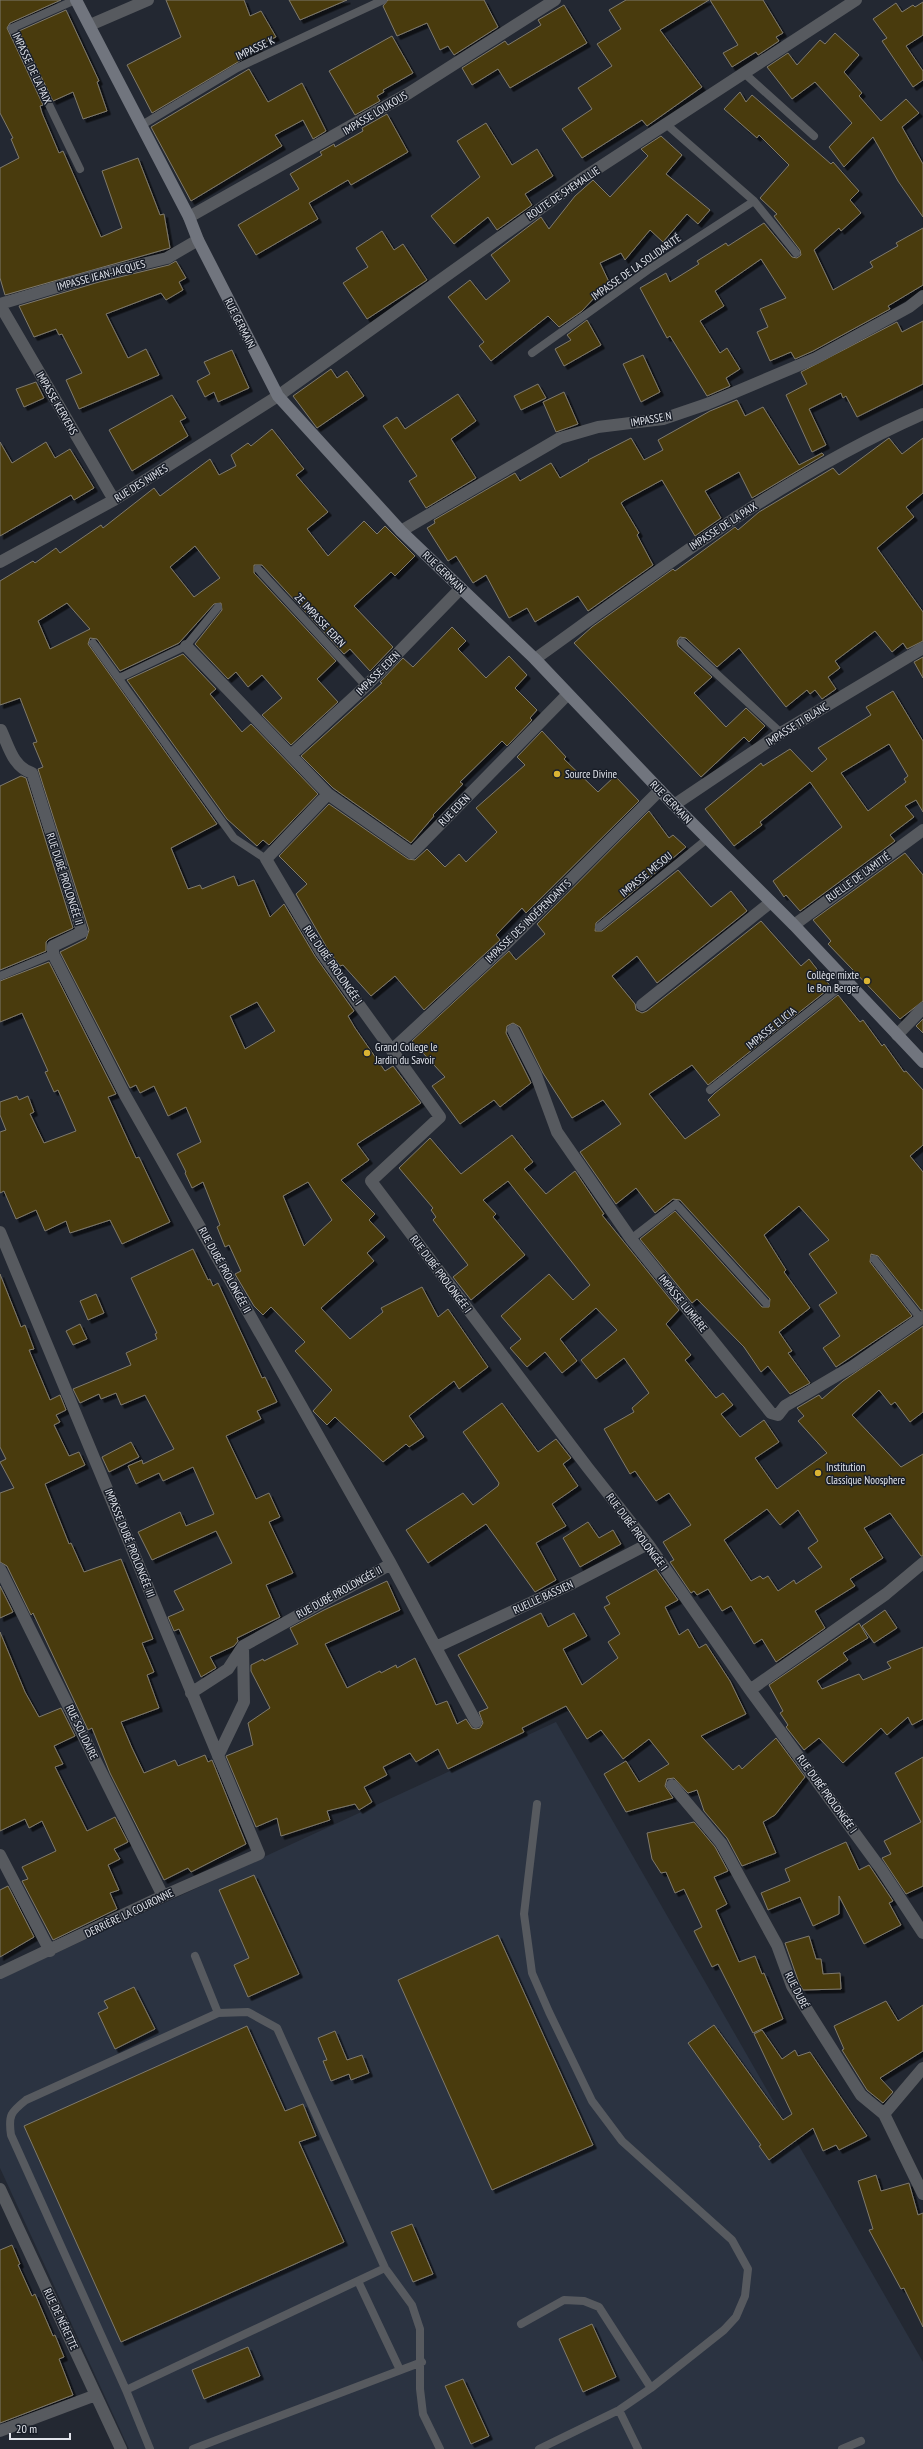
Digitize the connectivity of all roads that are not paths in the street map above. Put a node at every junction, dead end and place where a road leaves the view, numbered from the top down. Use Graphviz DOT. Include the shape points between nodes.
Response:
graph roads {
  1 [pos="76,0"];
  2 [pos="148,0"];
  3 [pos="383,0"];
  4 [pos="555,0"];
  5 [pos="856,0"];
  6 [pos="90,26"];
  7 [pos="744,73"];
  8 [pos="666,124"];
  9 [pos="142,125"];
  10 [pos="814,136"];
  11 [pos="80,169"];
  12 [pos="754,201"];
  13 [pos="189,217"];
  14 [pos="198,240"];
  15 [pos="796,253"];
  16 [pos="923,296"];
  17 [pos="0,304"];
  18 [pos="532,353"];
  19 [pos="278,396"];
  20 [pos="923,414"];
  21 [pos="114,500"];
  22 [pos="401,531"];
  23 [pos="0,562"];
  24 [pos="258,569"];
  25 [pos="461,588"];
  26 [pos="218,607"];
  27 [pos="682,642"];
  28 [pos="93,643"];
  29 [pos="186,646"];
  30 [pos="923,648"];
  31 [pos="534,659"];
  32 [pos="119,678"];
  33 [pos="366,686"];
  34 [pos="567,695"];
  35 [pos="1,730"];
  36 [pos="780,733"];
  37 [pos="292,754"];
  38 [pos="660,790"];
  39 [pos="328,794"];
  40 [pos="674,805"];
  41 [pos="923,830"];
  42 [pos="707,838"];
  43 [pos="266,859"];
  44 [pos="771,902"];
  45 [pos="794,925"];
  46 [pos="599,927"];
  47 [pos="53,954"];
  48 [pos="0,976"];
  49 [pos="846,982"];
  50 [pos="642,1005"];
  51 [pos="923,1008"];
  52 [pos="514,1030"];
  53 [pos="897,1035"];
  54 [pos="392,1049"];
  55 [pos="923,1062"];
  56 [pos="710,1090"];
  57 [pos="0,1232"];
  58 [pos="631,1239"];
  59 [pos="874,1259"];
  60 [pos="766,1303"];
  61 [pos="922,1319"];
  62 [pos="648,1544"];
  63 [pos="923,1563"];
  64 [pos="391,1564"];
  65 [pos="0,1569"];
  66 [pos="243,1646"];
  67 [pos="436,1647"];
  68 [pos="750,1690"];
  69 [pos="191,1693"];
  70 [pos="476,1722"];
  71 [pos="218,1756"];
  72 [pos="672,1785"];
  73 [pos="537,1804"];
  74 [pos="259,1854"];
  75 [pos="0,1855"];
  76 [pos="163,1896"];
  77 [pos="923,1933"];
  78 [pos="50,1951"];
  79 [pos="195,1956"];
  80 [pos="0,1973"];
  81 [pos="218,2013"];
  82 [pos="923,2068"];
  83 [pos="884,2114"];
  84 [pos="0,2189"];
  85 [pos="923,2194"];
  86 [pos="385,2268"];
  87 [pos="358,2281"];
  88 [pos="521,2324"];
  89 [pos="422,2362"];
  90 [pos="400,2370"];
  91 [pos="651,2388"];
  92 [pos="126,2390"];
  93 [pos="96,2395"];
  94 [pos="619,2410"];
  95 [pos="0,2431"];
  96 [pos="861,2441"];
  97 [pos="121,2449"];
  98 [pos="150,2449"];
  99 [pos="193,2449"];
  100 [pos="438,2449"];
  101 [pos="539,2449"];
  102 [pos="638,2449"];
  103 [pos="842,2449"];
  1 -- 6 [label="street, RUE GERMAIN"];
  1 -- 11 [label="lane, IMPASSE DE LA PAIX" via="12,28"];
  2 -- 6 [label="street"];
  3 -- 9 [label="lane, IMPASSE K" via="237,68"];
  4 -- 13 [label="street, IMPASSE LOUKOUS" via="409,93"];
  5 -- 7 [label="street, ROUTE DE SHEMALLIE"];
  6 -- 9 [label="street, RUE GERMAIN"];
  7 -- 8 [label="street, ROUTE DE SHEMALLIE"];
  7 -- 10 [label="lane"];
  8 -- 12 [label="lane"];
  8 -- 19 [label="street, ROUTE DE SHEMALLIE" via="482,248"];
  9 -- 13 [label="street, RUE GERMAIN"];
  12 -- 15 [label="lane"];
  12 -- 18 [label="lane, IMPASSE DE LA SOLIDARITÉ" via="648,270"];
  13 -- 14 [label="street, RUE GERMAIN"];
  14 -- 17 [label="street, IMPASSE JEAN-JACQUES" via="167,258 97,274"];
  14 -- 19 [label="street, RUE GERMAIN"];
  16 -- 22 [label="street, IMPASSE N" via="909,307 816,358 707,404 663,419 598,427 560,438"];
  17 -- 21 [label="street, IMPASSE KERVENS"];
  19 -- 21 [label="street, RUE DES NIMES"];
  19 -- 22 [label="street, RUE GERMAIN"];
  20 -- 31 [label="street, IMPASSE DE LA PAIX" via="880,433 770,495 704,537"];
  21 -- 23 [label="street, RUE DES NIMES"];
  22 -- 25 [label="street, RUE GERMAIN"];
  24 -- 33 [label="lane, 2E IMPASSE EDEN"];
  25 -- 31 [label="street, RUE GERMAIN"];
  25 -- 33 [label="street, IMPASSE EDEN"];
  26 -- 29 [label="lane"];
  27 -- 36 [label="lane"];
  28 -- 32 [label="lane"];
  29 -- 32 [label="lane"];
  29 -- 37 [label="street"];
  30 -- 36 [label="street, IMPASSE TI BLANC"];
  31 -- 34 [label="street, RUE GERMAIN"];
  32 -- 43 [label="lane" via="234,838"];
  33 -- 37 [label="street, IMPASSE EDEN"];
  34 -- 38 [label="street, RUE GERMAIN"];
  34 -- 39 [label="street, RUE EDEN" via="412,853"];
  35 -- 47 [label="street, RUE DUBÉ PROLONGÉE II" via="16,762 22,770 32,773 82,932 53,946"];
  36 -- 40 [label="street, IMPASSE TI BLANC"];
  37 -- 39 [label="street"];
  38 -- 40 [label="street, RUE GERMAIN"];
  38 -- 54 [label="street, IMPASSE DES INDÉPENDANTS" via="507,943"];
  39 -- 43 [label="street"];
  40 -- 42 [label="street, RUE GERMAIN"];
  41 -- 45 [label="street, RUELLE DE L'AMITIÉ"];
  42 -- 44 [label="street, RUE GERMAIN"];
  42 -- 46 [label="lane, IMPASSE MESOU"];
  43 -- 54 [label="street, RUE DUBÉ PROLONGÉE I" via="321,952"];
  44 -- 45 [label="street, RUE GERMAIN"];
  44 -- 50 [label="street"];
  45 -- 49 [label="street, RUE GERMAIN"];
  47 -- 48 [label="lane"];
  47 -- 64 [label="street, RUE DUBÉ PROLONGÉE II" via="126,1094"];
  49 -- 53 [label="street, RUE GERMAIN"];
  49 -- 56 [label="lane, IMPASSE ELICIA"];
  51 -- 53 [label="street"];
  52 -- 58 [label="street, IMPASSE LUMIÈRE" via="536,1075 556,1132"];
  53 -- 55 [label="street, RUE GERMAIN"];
  54 -- 62 [label="street, RUE DUBÉ PROLONGÉE I" via="440,1117 370,1181"];
  57 -- 69 [label="street, IMPASSE DUBÉ PROLONGÉE III"];
  58 -- 60 [label="lane" via="676,1204"];
  58 -- 61 [label="street, IMPASSE LUMIÈRE" via="771,1413 778,1415 785,1406 853,1366"];
  59 -- 61 [label="lane"];
  62 -- 67 [label="street, RUELLE BASSIEN" via="573,1583"];
  62 -- 68 [label="street, RUE DUBÉ PROLONGÉE I"];
  63 -- 68 [label="street" via="886,1594"];
  64 -- 66 [label="street, RUE DUBÉ PROLONGÉE II"];
  64 -- 67 [label="street"];
  65 -- 76 [label="street, RUE SOLIDAIRE"];
  66 -- 69 [label="street" via="228,1669"];
  66 -- 71 [label="street" via="244,1702"];
  67 -- 70 [label="street"];
  68 -- 77 [label="street, RUE DUBÉ PROLONGÉE I" via="881,1869"];
  69 -- 71 [label="street, IMPASSE DUBÉ PROLONGÉE III"];
  71 -- 74 [label="street, IMPASSE DUBÉ PROLONGÉE III"];
  72 -- 83 [label="street, RUE DUBÉ" via="721,1843 777,1945 792,1986 861,2095"];
  73 -- 91 [label="lane" via="524,1914 532,1974 549,2012 592,2101 622,2140 732,2240 748,2269 745,2296 736,2317 724,2330"];
  74 -- 76 [label="street, DERRIÈRE LA COURONNE"];
  75 -- 78 [label="street"];
  76 -- 78 [label="street, DERRIÈRE LA COURONNE"];
  78 -- 80 [label="street, DERRIÈRE LA COURONNE"];
  79 -- 81 [label="lane"];
  81 -- 86 [label="lane" via="248,2012 277,2028"];
  81 -- 92 [label="lane" via="26,2100 14,2110 9,2119 10,2135"];
  82 -- 83 [label="street"];
  83 -- 85 [label="street, RUE DUBÉ"];
  84 -- 93 [label="street, RUE DE NÉRETTE"];
  86 -- 87 [label="lane"];
  86 -- 89 [label="lane" via="412,2305 420,2329"];
  87 -- 90 [label="lane"];
  87 -- 92 [label="lane"];
  88 -- 91 [label="lane" via="564,2300 584,2301 599,2307"];
  89 -- 90 [label="lane"];
  89 -- 100 [label="lane" via="420,2389 423,2414"];
  90 -- 99 [label="lane"];
  91 -- 94 [label="lane"];
  92 -- 98 [label="lane"];
  93 -- 95 [label="street"];
  93 -- 97 [label="street, RUE DE NÉRETTE"];
  94 -- 101 [label="lane"];
  94 -- 102 [label="lane"];
  96 -- 103 [label="lane"];
}
